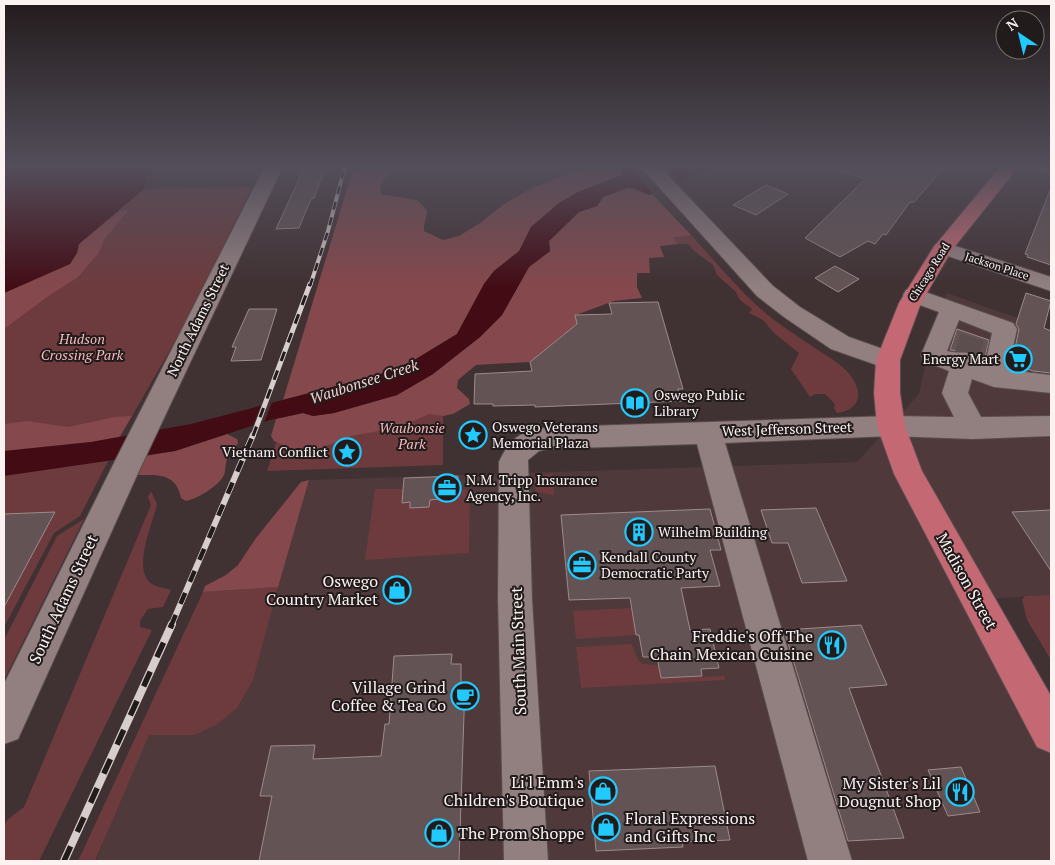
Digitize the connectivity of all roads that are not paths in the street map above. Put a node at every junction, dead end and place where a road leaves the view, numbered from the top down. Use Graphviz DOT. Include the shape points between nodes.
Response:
graph roads {
  1 [pos="253,206"];
  2 [pos="686,206"];
  3 [pos="977,206"];
  4 [pos="943,248"];
  5 [pos="1051,284"];
  6 [pos="914,295"];
  7 [pos="951,310"];
  8 [pos="888,360"];
  9 [pos="964,363"];
  10 [pos="994,378"];
  11 [pos="1051,384"];
  12 [pos="891,426"];
  13 [pos="1051,426"];
  14 [pos="972,428"];
  15 [pos="708,432"];
  16 [pos="525,445"];
  17 [pos="123,473"];
  18 [pos="4,725"];
  19 [pos="1051,734"];
  20 [pos="526,861"];
  21 [pos="830,861"];
  1 -- 17 [label="street, North Adams Street"];
  2 -- 8 [label="street" via="765,291 792,312 840,344"];
  3 -- 4 [label="main road, Chicago Road"];
  4 -- 5 [label="street, Jackson Place"];
  4 -- 6 [label="main road, Chicago Road"];
  6 -- 7 [label="street"];
  6 -- 8 [label="main road, Chicago Road"];
  7 -- 9 [label="street" via="933,355"];
  7 -- 10 [label="street" via="976,327 1005,329"];
  8 -- 12 [label="main road, Chicago Road"];
  9 -- 10 [label="street"];
  9 -- 14 [label="street" via="955,393"];
  10 -- 11 [label="street"];
  12 -- 14 [label="street, West Jefferson Street"];
  12 -- 15 [label="street, West Jefferson Street"];
  12 -- 19 [label="main road, Madison Street" via="909,474"];
  13 -- 14 [label="street, West Jefferson Street"];
  15 -- 16 [label="street, West Jefferson Street" via="538,439"];
  15 -- 21 [label="street"];
  16 -- 20 [label="street, South Main Street" via="513,462"];
  17 -- 18 [label="street, South Adams Street"];
}
